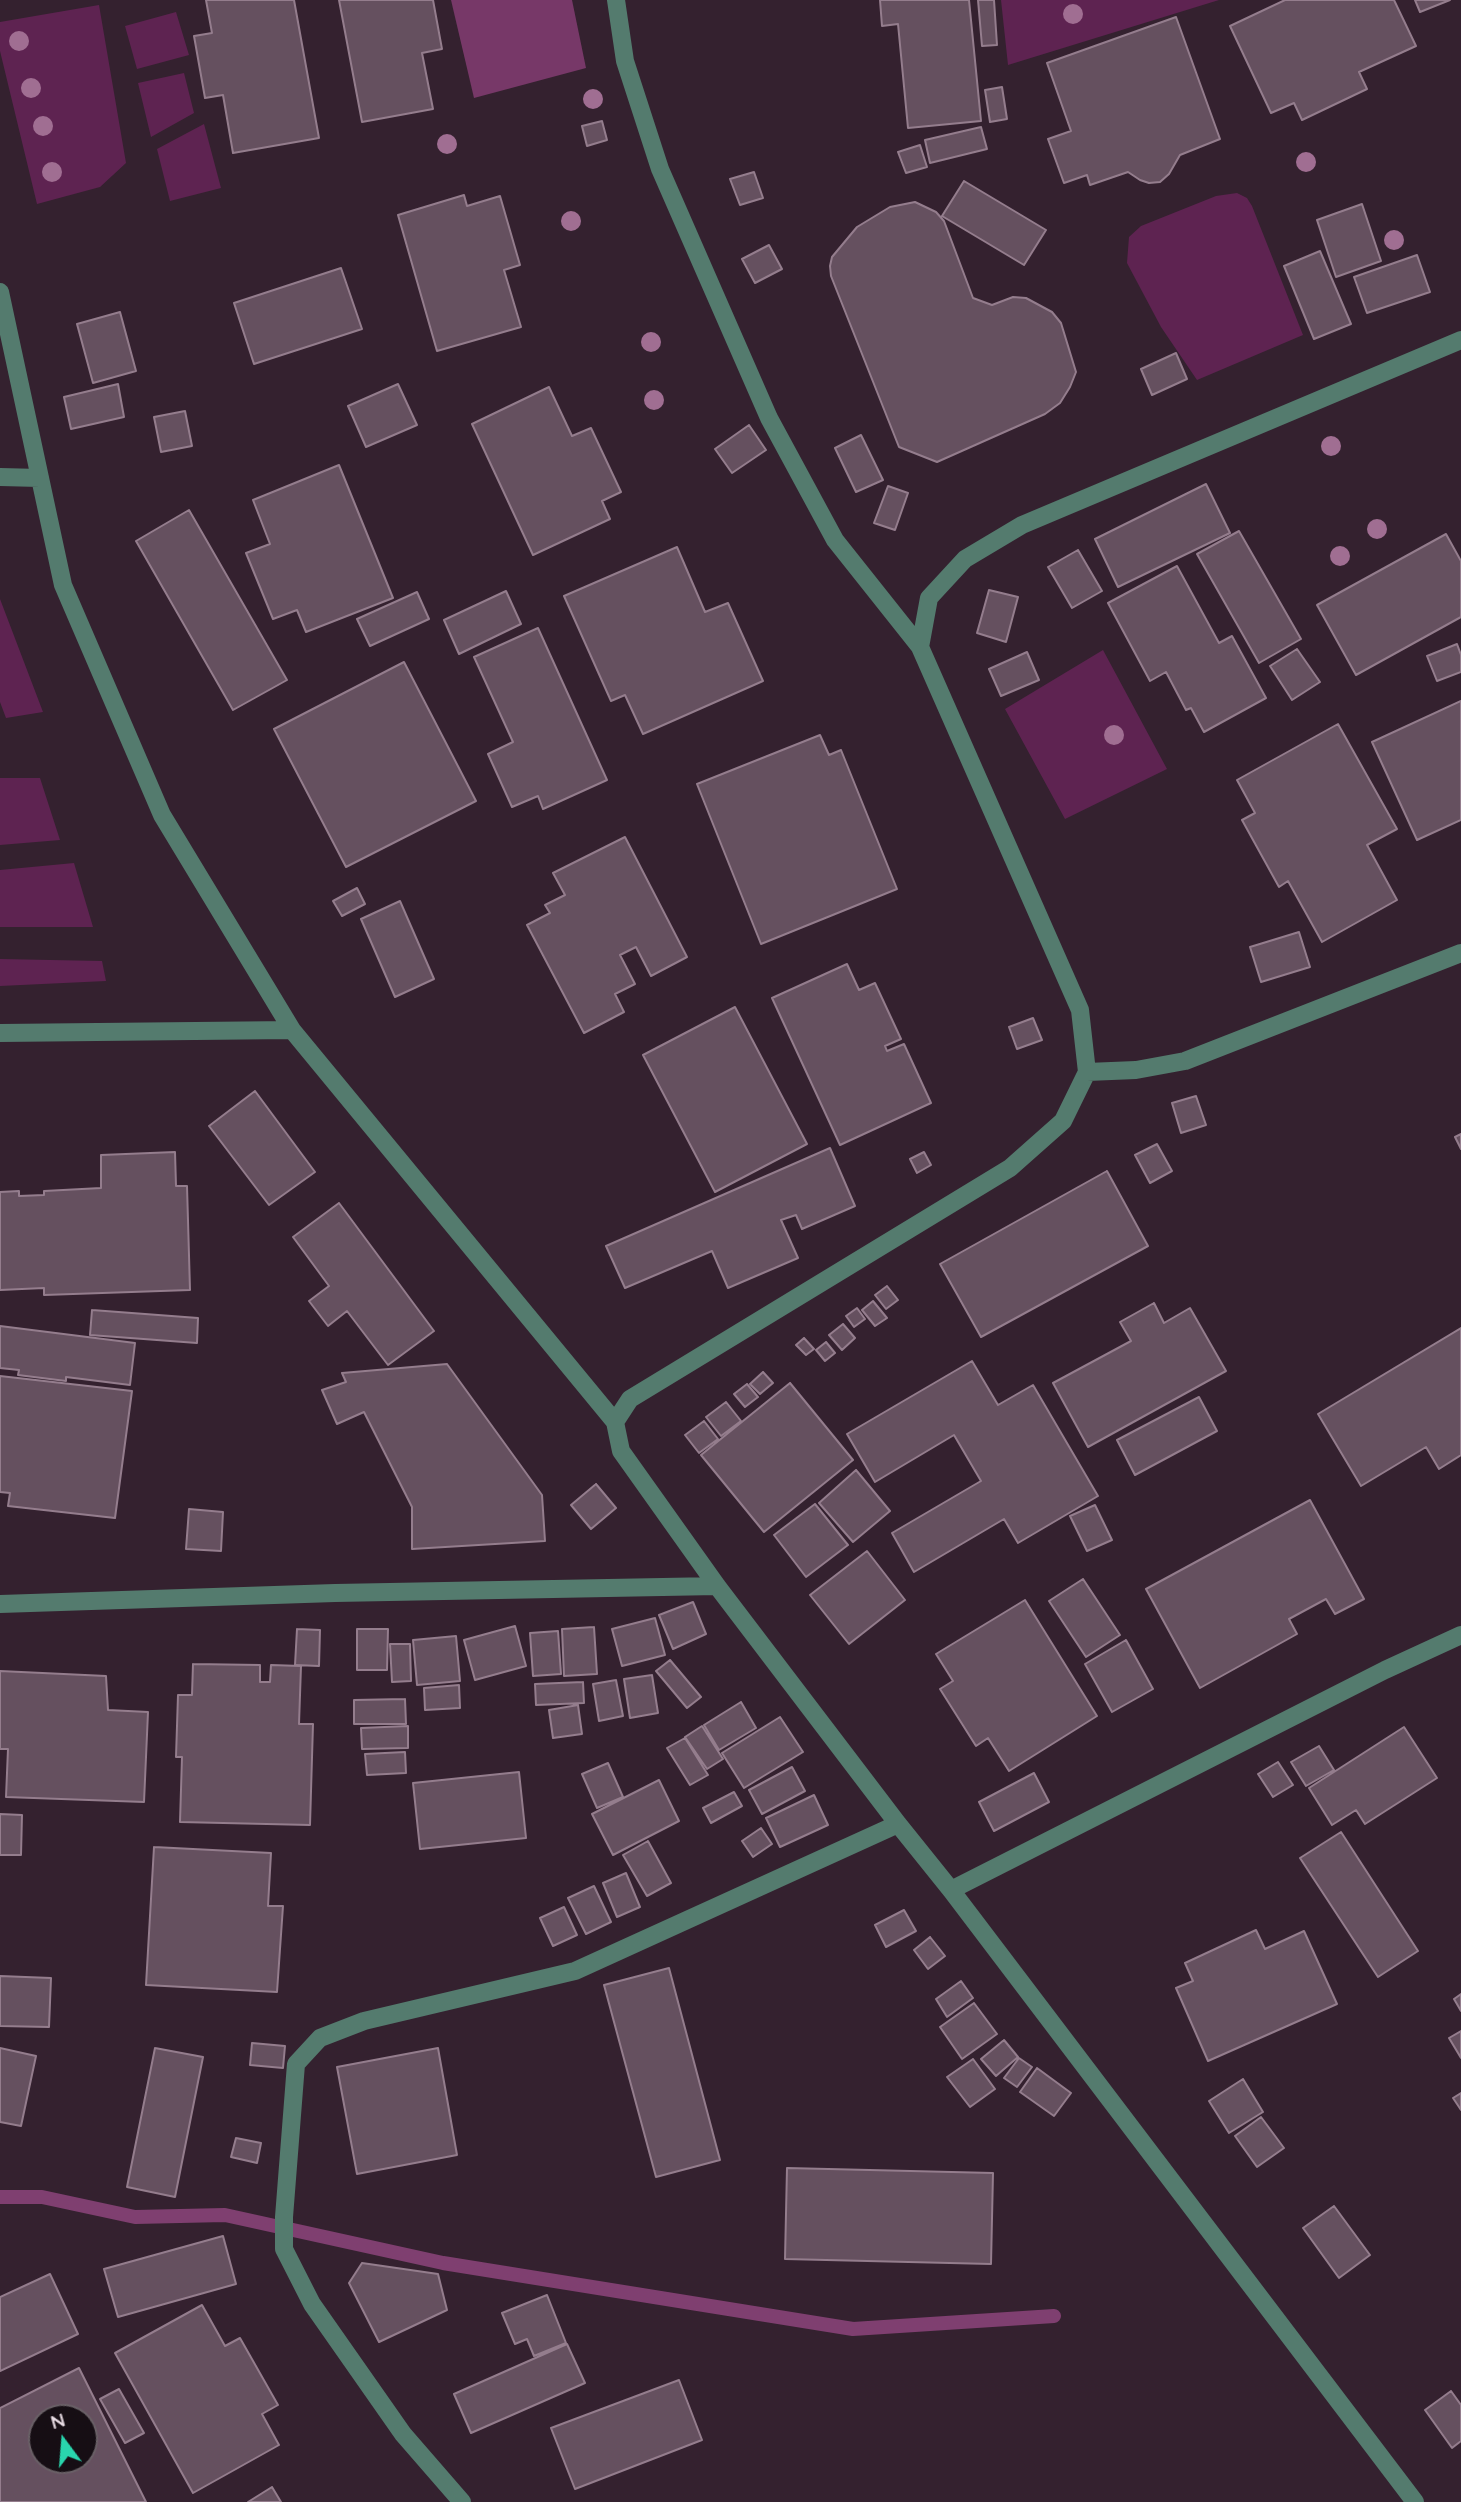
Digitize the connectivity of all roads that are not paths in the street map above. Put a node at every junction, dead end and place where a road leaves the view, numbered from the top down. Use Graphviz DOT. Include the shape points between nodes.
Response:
graph roads {
  1 [pos="616,0"];
  2 [pos="0,292"];
  3 [pos="1461,340"];
  4 [pos="0,477"];
  5 [pos="40,478"];
  6 [pos="920,647"];
  7 [pos="1461,953"];
  8 [pos="292,1030"];
  9 [pos="0,1033"];
  10 [pos="1087,1072"];
  11 [pos="615,1422"];
  12 [pos="718,1586"];
  13 [pos="0,1604"];
  14 [pos="1461,1635"];
  15 [pos="898,1824"];
  16 [pos="951,1890"];
  17 [pos="1406,2499"];
  18 [pos="462,2502"];
  1 -- 6 [label="street" via="625,61 660,169 769,418 835,540"];
  2 -- 5 [label="street"];
  3 -- 6 [label="street" via="1022,525 965,559 929,597"];
  4 -- 5 [label="street"];
  5 -- 8 [label="street" via="63,585 162,815"];
  6 -- 10 [label="street" via="1080,1010"];
  7 -- 10 [label="street" via="1185,1061"];
  8 -- 9 [label="street"];
  8 -- 11 [label="street"];
  10 -- 11 [label="street" via="1063,1121 1010,1168 631,1399"];
  11 -- 12 [label="street" via="621,1451"];
  12 -- 13 [label="street"];
  12 -- 15 [label="street"];
  14 -- 16 [label="street"];
  15 -- 16 [label="street"];
  15 -- 18 [label="street" via="575,1970 364,2021 320,2038 296,2064 284,2249 312,2304 403,2434"];
  16 -- 17 [label="street"];
}
